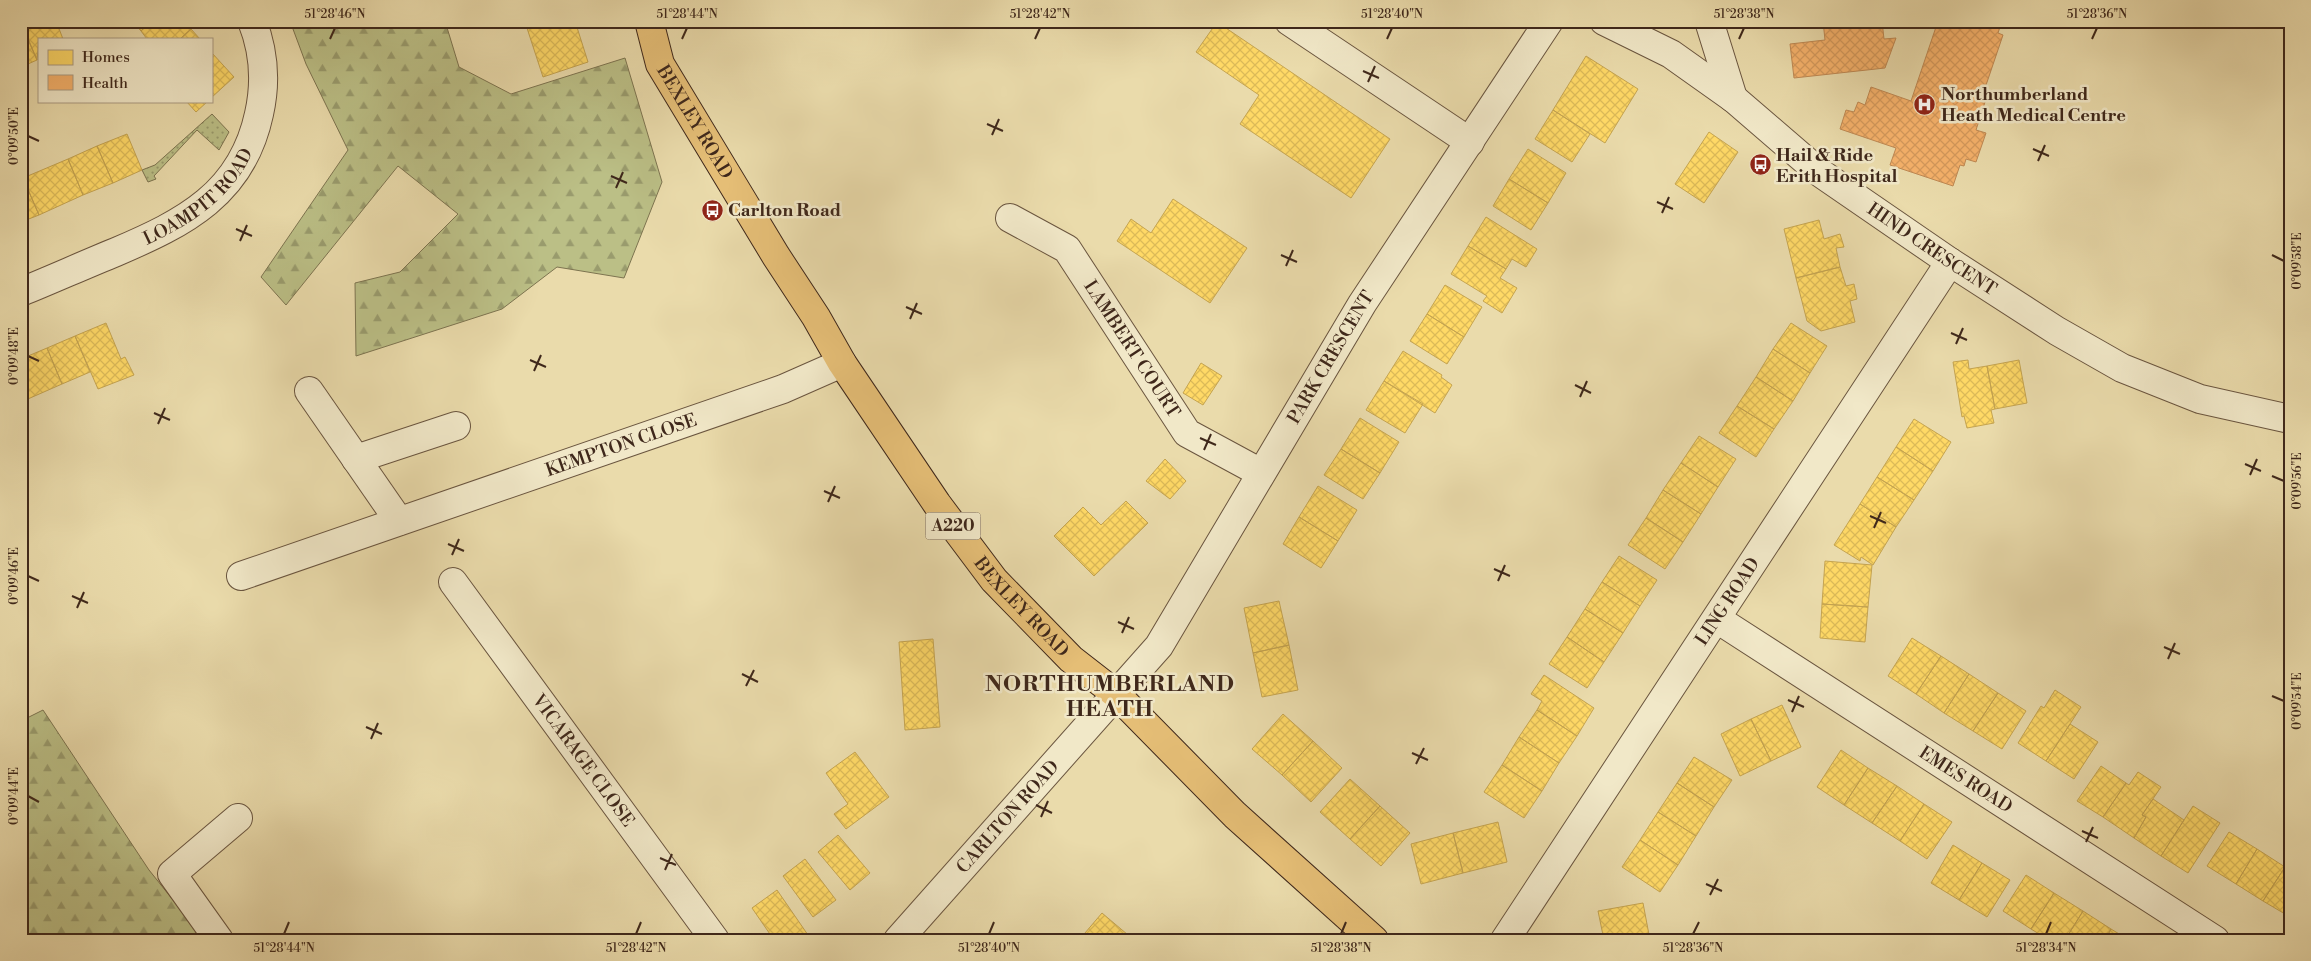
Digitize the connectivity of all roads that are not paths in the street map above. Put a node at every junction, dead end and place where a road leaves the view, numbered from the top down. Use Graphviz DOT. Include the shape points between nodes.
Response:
graph roads {
  1 [pos="252,21"];
  2 [pos="650,21"];
  3 [pos="1289,21"];
  4 [pos="1549,21"];
  5 [pos="1604,21"];
  6 [pos="1709,21"];
  7 [pos="1733,98"];
  8 [pos="1470,142"];
  9 [pos="1010,218"];
  10 [pos="1950,262"];
  11 [pos="21,292"];
  12 [pos="842,363"];
  13 [pos="309,391"];
  14 [pos="2290,419"];
  15 [pos="456,426"];
  16 [pos="356,459"];
  17 [pos="1261,473"];
  18 [pos="399,521"];
  19 [pos="241,576"];
  20 [pos="453,582"];
  21 [pos="1717,619"];
  22 [pos="1116,694"];
  23 [pos="238,818"];
  24 [pos="219,940"];
  25 [pos="715,940"];
  26 [pos="898,940"];
  27 [pos="1374,940"];
  28 [pos="1505,940"];
  29 [pos="2214,940"];
  1 -- 11 [label="street, LOAMPIT ROAD" via="258,35 263,66 263,98 246,154 230,181 183,221"];
  2 -- 12 [label="main road, BEXLEY ROAD / A220" via="660,64"];
  3 -- 8 [label="street"];
  4 -- 8 [label="street, PARK CRESCENT"];
  5 -- 7 [label="street, HIND CRESCENT" via="1671,54"];
  6 -- 7 [label="street"];
  7 -- 10 [label="street, HIND CRESCENT" via="1819,172"];
  8 -- 17 [label="street, PARK CRESCENT" via="1362,304"];
  9 -- 17 [label="street, LAMBERT COURT" via="1067,249 1187,434"];
  10 -- 14 [label="street, HIND CRESCENT" via="2057,331 2122,368 2200,399"];
  10 -- 21 [label="street, LING ROAD"];
  12 -- 18 [label="street, KEMPTON CLOSE" via="783,389"];
  12 -- 22 [label="main road, BEXLEY ROAD / A220" via="937,504 994,580 1071,659"];
  13 -- 16 [label="street"];
  15 -- 16 [label="street"];
  16 -- 18 [label="street"];
  17 -- 22 [label="street, PARK CRESCENT" via="1159,646"];
  18 -- 19 [label="street, KEMPTON CLOSE"];
  20 -- 25 [label="street, VICARAGE CLOSE"];
  21 -- 28 [label="street, LING ROAD"];
  21 -- 29 [label="street, EMES ROAD"];
  22 -- 26 [label="street, CARLTON ROAD"];
  22 -- 27 [label="main road, BEXLEY ROAD / A220" via="1235,815"];
  23 -- 24 [label="street" via="172,874"];
}
